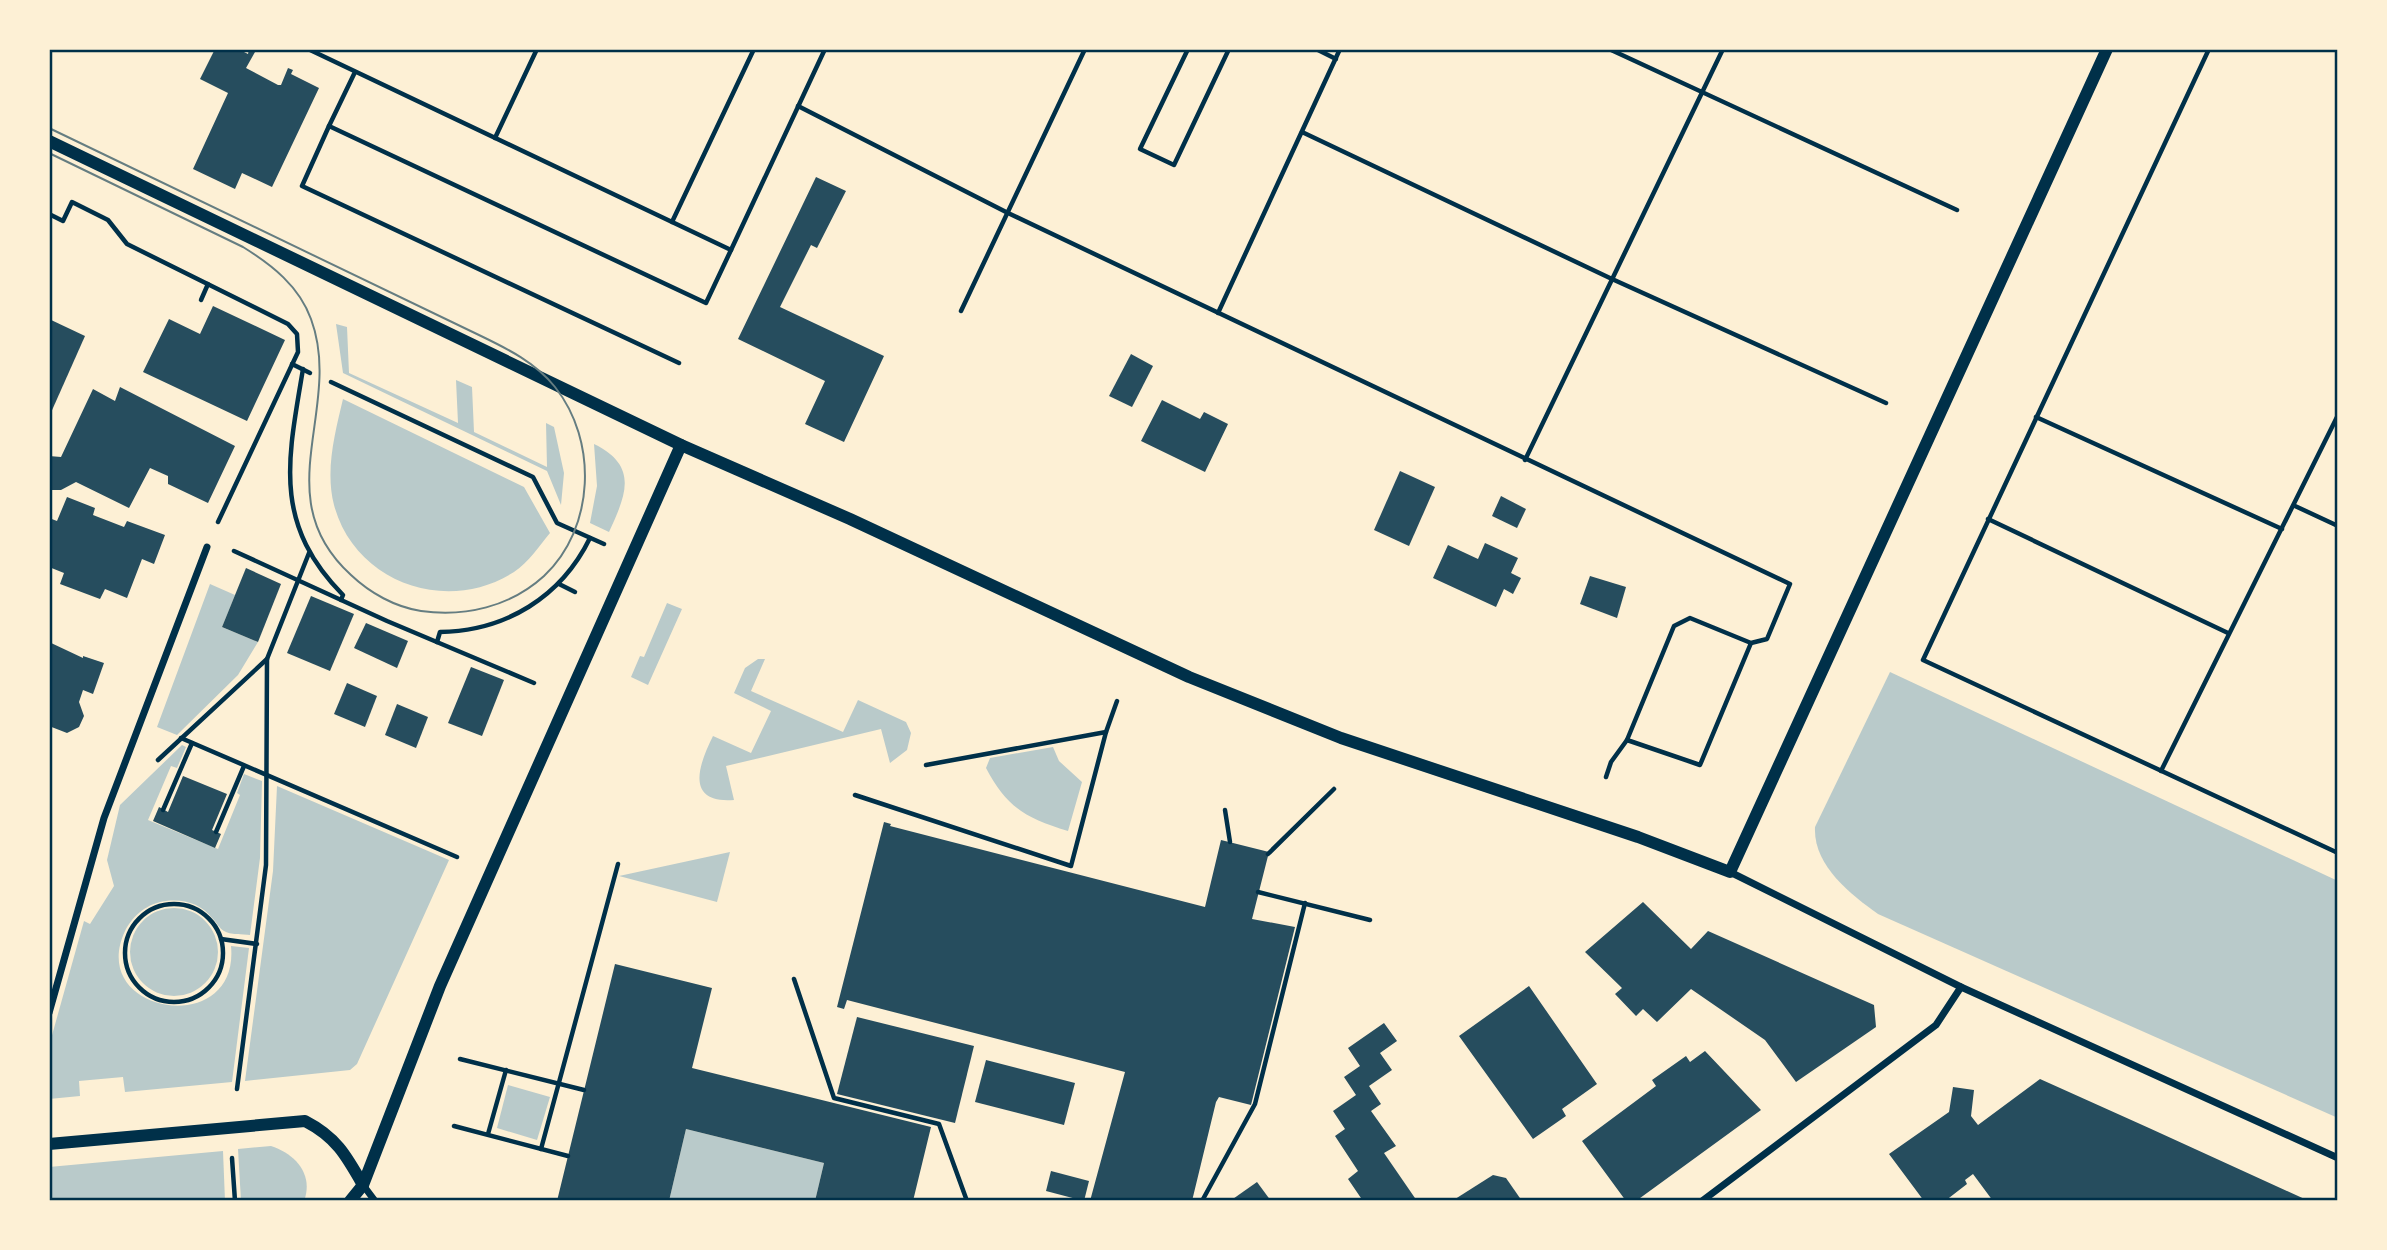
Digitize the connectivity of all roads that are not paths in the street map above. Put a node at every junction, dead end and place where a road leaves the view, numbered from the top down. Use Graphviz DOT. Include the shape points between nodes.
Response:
graph roads {
  1 [pos="2107,49"];
  2 [pos="49,141"];
  3 [pos="681,445"];
  4 [pos="208,544"];
  5 [pos="1730,872"];
  6 [pos="1961,988"];
  7 [pos="49,1013"];
  8 [pos="49,1144"];
  9 [pos="2338,1158"];
  10 [pos="363,1185"];
  11 [pos="350,1201"];
  12 [pos="359,1201"];
  13 [pos="375,1201"];
  14 [pos="1702,1201"];
  1 -- 5 [label="street"];
  2 -- 3 [label="street"];
  3 -- 5 [label="street" via="1240,698 1341,738"];
  3 -- 10 [label="street" via="440,986"];
  4 -- 7 [label="street" via="104,818"];
  5 -- 6 [label="street"];
  6 -- 9 [label="street"];
  6 -- 14 [label="street" via="1936,1025"];
  8 -- 10 [label="street" via="305,1121 328,1133"];
  10 -- 11 [label="street"];
  10 -- 12 [label="street"];
  10 -- 13 [label="street"];
}
